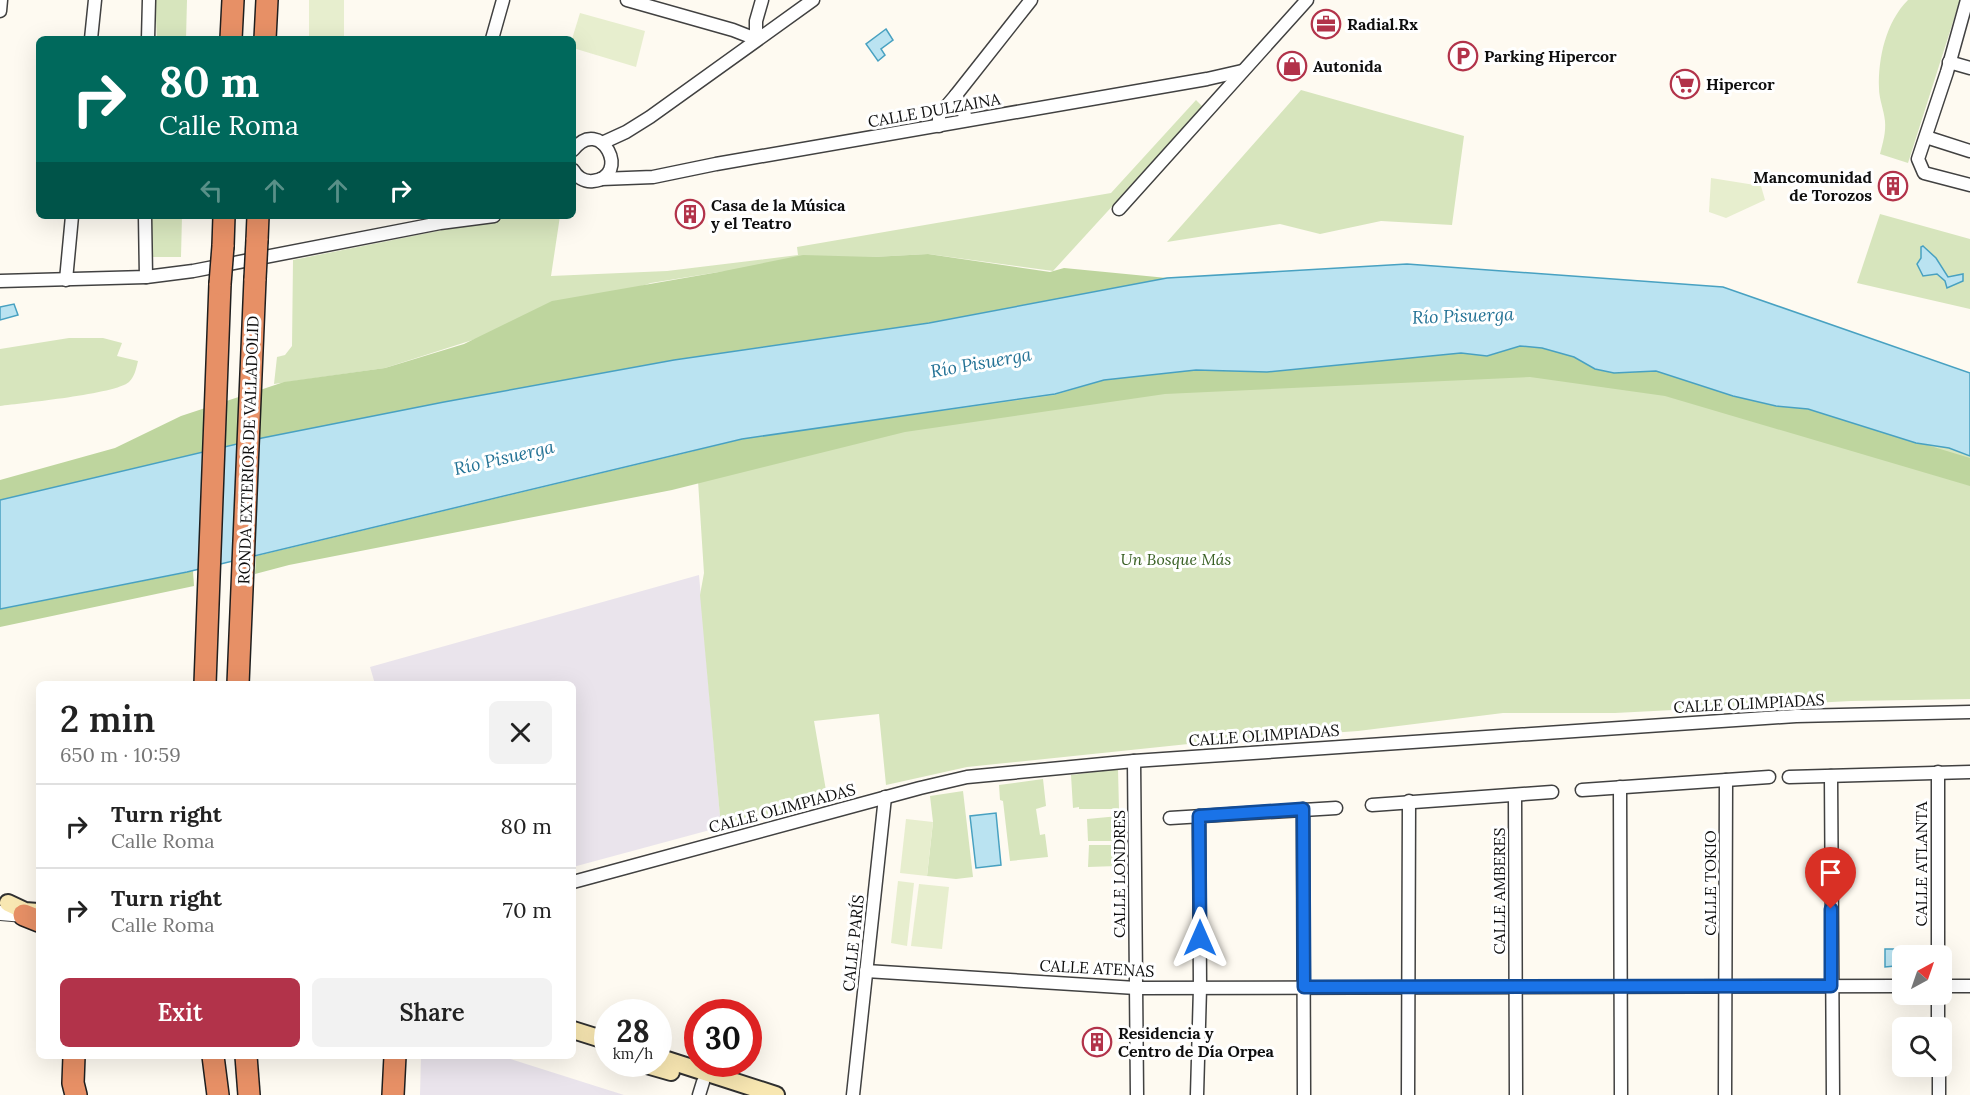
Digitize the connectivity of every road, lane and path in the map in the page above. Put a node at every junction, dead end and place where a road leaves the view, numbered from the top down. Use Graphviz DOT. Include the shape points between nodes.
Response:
graph roads {
  1 [pos="1,0"];
  2 [pos="95,0"];
  3 [pos="150,0"];
  4 [pos="232,0"];
  5 [pos="267,0"];
  6 [pos="503,0"];
  7 [pos="627,0"];
  8 [pos="762,0"];
  9 [pos="813,0"];
  10 [pos="1031,0"];
  11 [pos="1306,0"];
  12 [pos="1967,0"];
  13 [pos="0,11"];
  14 [pos="91,36"];
  15 [pos="148,36"];
  16 [pos="231,36"];
  17 [pos="265,36"];
  18 [pos="493,36"];
  19 [pos="756,39"];
  20 [pos="1949,62"];
  21 [pos="1970,68"];
  22 [pos="1242,71"];
  23 [pos="956,95"];
  24 [pos="967,120"];
  25 [pos="939,126"];
  26 [pos="626,132"];
  27 [pos="1926,137"];
  28 [pos="602,143"];
  29 [pos="576,148"];
  30 [pos="1970,151"];
  31 [pos="611,157"];
  32 [pos="576,177"];
  33 [pos="632,177"];
  34 [pos="601,179"];
  35 [pos="1970,185"];
  36 [pos="1119,209"];
  37 [pos="72,219"];
  38 [pos="145,219"];
  39 [pos="224,219"];
  40 [pos="258,219"];
  41 [pos="440,220"];
  42 [pos="146,277"];
  43 [pos="66,280"];
  44 [pos="0,281"];
  45 [pos="205,681"];
  46 [pos="238,681"];
  47 [pos="1970,712"];
  48 [pos="1134,761"];
  49 [pos="1938,772"];
  50 [pos="1970,772"];
  51 [pos="1831,776"];
  52 [pos="1769,777"];
  53 [pos="1790,777"];
  54 [pos="1726,780"];
  55 [pos="1620,787"];
  56 [pos="1582,790"];
  57 [pos="1552,792"];
  58 [pos="1515,795"];
  59 [pos="885,797"];
  60 [pos="1409,801"];
  61 [pos="1372,805"];
  62 [pos="1336,808"];
  63 [pos="1303,809"];
  64 [pos="1199,816"];
  65 [pos="1170,818"];
  66 [pos="576,881"];
  67 [pos="1938,945"];
  68 [pos="866,971"];
  69 [pos="1621,986"];
  70 [pos="1726,986"];
  71 [pos="1831,986"];
  72 [pos="1892,986"];
  73 [pos="1952,986"];
  74 [pos="1970,986"];
  75 [pos="1304,987"];
  76 [pos="1410,987"];
  77 [pos="1515,987"];
  78 [pos="1136,988"];
  79 [pos="1200,988"];
  80 [pos="576,1031"];
  81 [pos="594,1037"];
  82 [pos="576,1043"];
  83 [pos="594,1048"];
  84 [pos="65,1059"];
  85 [pos="74,1059"];
  86 [pos="246,1059"];
  87 [pos="395,1059"];
  88 [pos="403,1059"];
  89 [pos="213,1060"];
  90 [pos="672,1062"];
  91 [pos="672,1068"];
  92 [pos="672,1076"];
  93 [pos="1939,1077"];
  94 [pos="701,1088"];
  95 [pos="852,1094"];
  96 [pos="66,1095"];
  97 [pos="76,1095"];
  98 [pos="204,1095"];
  99 [pos="218,1095"];
  100 [pos="249,1095"];
  101 [pos="393,1095"];
  102 [pos="401,1095"];
  103 [pos="745,1095"];
  104 [pos="760,1095"];
  105 [pos="776,1095"];
  106 [pos="1137,1095"];
  107 [pos="1197,1095"];
  108 [pos="1304,1095"];
  109 [pos="1408,1095"];
  110 [pos="1516,1095"];
  111 [pos="1621,1095"];
  112 [pos="1725,1095"];
  113 [pos="1833,1095"];
  114 [pos="1939,1095"];
  1 -- 13 [label="street"];
  2 -- 14 [label="street"];
  3 -- 15 [label="street"];
  4 -- 16 [label="highway"];
  5 -- 17 [label="highway"];
  6 -- 18 [label="street"];
  7 -- 19 [label="street"];
  8 -- 19 [label="street"];
  9 -- 19 [label="street"];
  10 -- 23 [label="street"];
  11 -- 22 [label="street"];
  12 -- 20 [label="street"];
  19 -- 26 [label="street"];
  20 -- 21 [label="street"];
  20 -- 27 [label="street"];
  22 -- 24 [label="street, CALLE DULZAINA"];
  22 -- 36 [label="street"];
  23 -- 24 [label="street"];
  23 -- 25 [label="street" via="939,115"];
  24 -- 25 [label="street, CALLE DULZAINA"];
  25 -- 33 [label="street, CALLE DULZAINA" via="652,177"];
  26 -- 28 [label="street"];
  26 -- 31 [label="street"];
  27 -- 30 [label="street"];
  27 -- 35 [label="street" via="1918,159 1924,173"];
  28 -- 29 [label="street" via="584,141"];
  28 -- 31 [label="street"];
  31 -- 33 [label="street"];
  31 -- 34 [label="street" via="609,171"];
  32 -- 34 [label="street, CALLE DULZAINA" via="587,181"];
  33 -- 34 [label="street, CALLE DULZAINA"];
  37 -- 43 [label="street"];
  38 -- 42 [label="street"];
  39 -- 45 [label="highway, RONDA EXTERIOR DE VALLADOLID, bridge"];
  40 -- 46 [label="highway, RONDA EXTERIOR DE VALLADOLID, bridge"];
  41 -- 42 [label="street" via="204,269"];
  42 -- 43 [label="street"];
  43 -- 44 [label="street"];
  47 -- 48 [label="street, CALLE OLIMPIADAS" via="1796,716"];
  48 -- 59 [label="street, CALLE OLIMPIADAS" via="967,777"];
  48 -- 78 [label="street, CALLE LONDRES"];
  49 -- 50 [label="street"];
  49 -- 51 [label="street"];
  49 -- 67 [label="street, CALLE ATLANTA"];
  51 -- 53 [label="street"];
  51 -- 71 [label="street"];
  52 -- 54 [label="street"];
  54 -- 55 [label="street"];
  54 -- 70 [label="street, CALLE TOKIO"];
  55 -- 56 [label="street"];
  55 -- 69 [label="street"];
  57 -- 58 [label="street"];
  58 -- 60 [label="street"];
  58 -- 77 [label="street, CALLE AMBERES"];
  59 -- 66 [label="street, CALLE OLIMPIADAS"];
  59 -- 68 [label="street, CALLE PARÍS"];
  60 -- 61 [label="street"];
  60 -- 76 [label="street"];
  62 -- 63 [label="street"];
  63 -- 64 [label="street"];
  63 -- 75 [label="street"];
  64 -- 65 [label="street"];
  64 -- 79 [label="street"];
  68 -- 78 [label="street, CALLE ATENAS"];
  68 -- 95 [label="street, CALLE PARÍS"];
  69 -- 70 [label="street, CALLE ATENAS"];
  69 -- 77 [label="street, CALLE ATENAS"];
  69 -- 111 [label="street"];
  70 -- 71 [label="street, CALLE ATENAS"];
  70 -- 112 [label="street, CALLE TOKIO"];
  71 -- 72 [label="street, CALLE ATENAS"];
  71 -- 113 [label="street"];
  73 -- 74 [label="street"];
  75 -- 76 [label="street, CALLE ATENAS"];
  75 -- 79 [label="street, CALLE ATENAS"];
  75 -- 108 [label="street"];
  76 -- 77 [label="street, CALLE ATENAS"];
  76 -- 109 [label="street"];
  77 -- 110 [label="street, CALLE AMBERES"];
  78 -- 79 [label="street, CALLE ATENAS"];
  78 -- 106 [label="street, CALLE LONDRES"];
  79 -- 107 [label="street"];
  80 -- 81 [label="main road"];
  82 -- 83 [label="main road"];
  84 -- 96 [label="highway"];
  85 -- 97 [label="highway"];
  86 -- 100 [label="highway"];
  87 -- 101 [label="highway"];
  88 -- 102 [label="highway"];
  89 -- 98 [label="highway"];
  89 -- 99 [label="highway"];
  90 -- 105 [label="main road"];
  91 -- 94 [label="main road" via="695,1075"];
  92 -- 94 [label="main road"];
  93 -- 114 [label="street"];
  94 -- 103 [label="main road"];
  94 -- 104 [label="main road" via="715,1081"];
}
